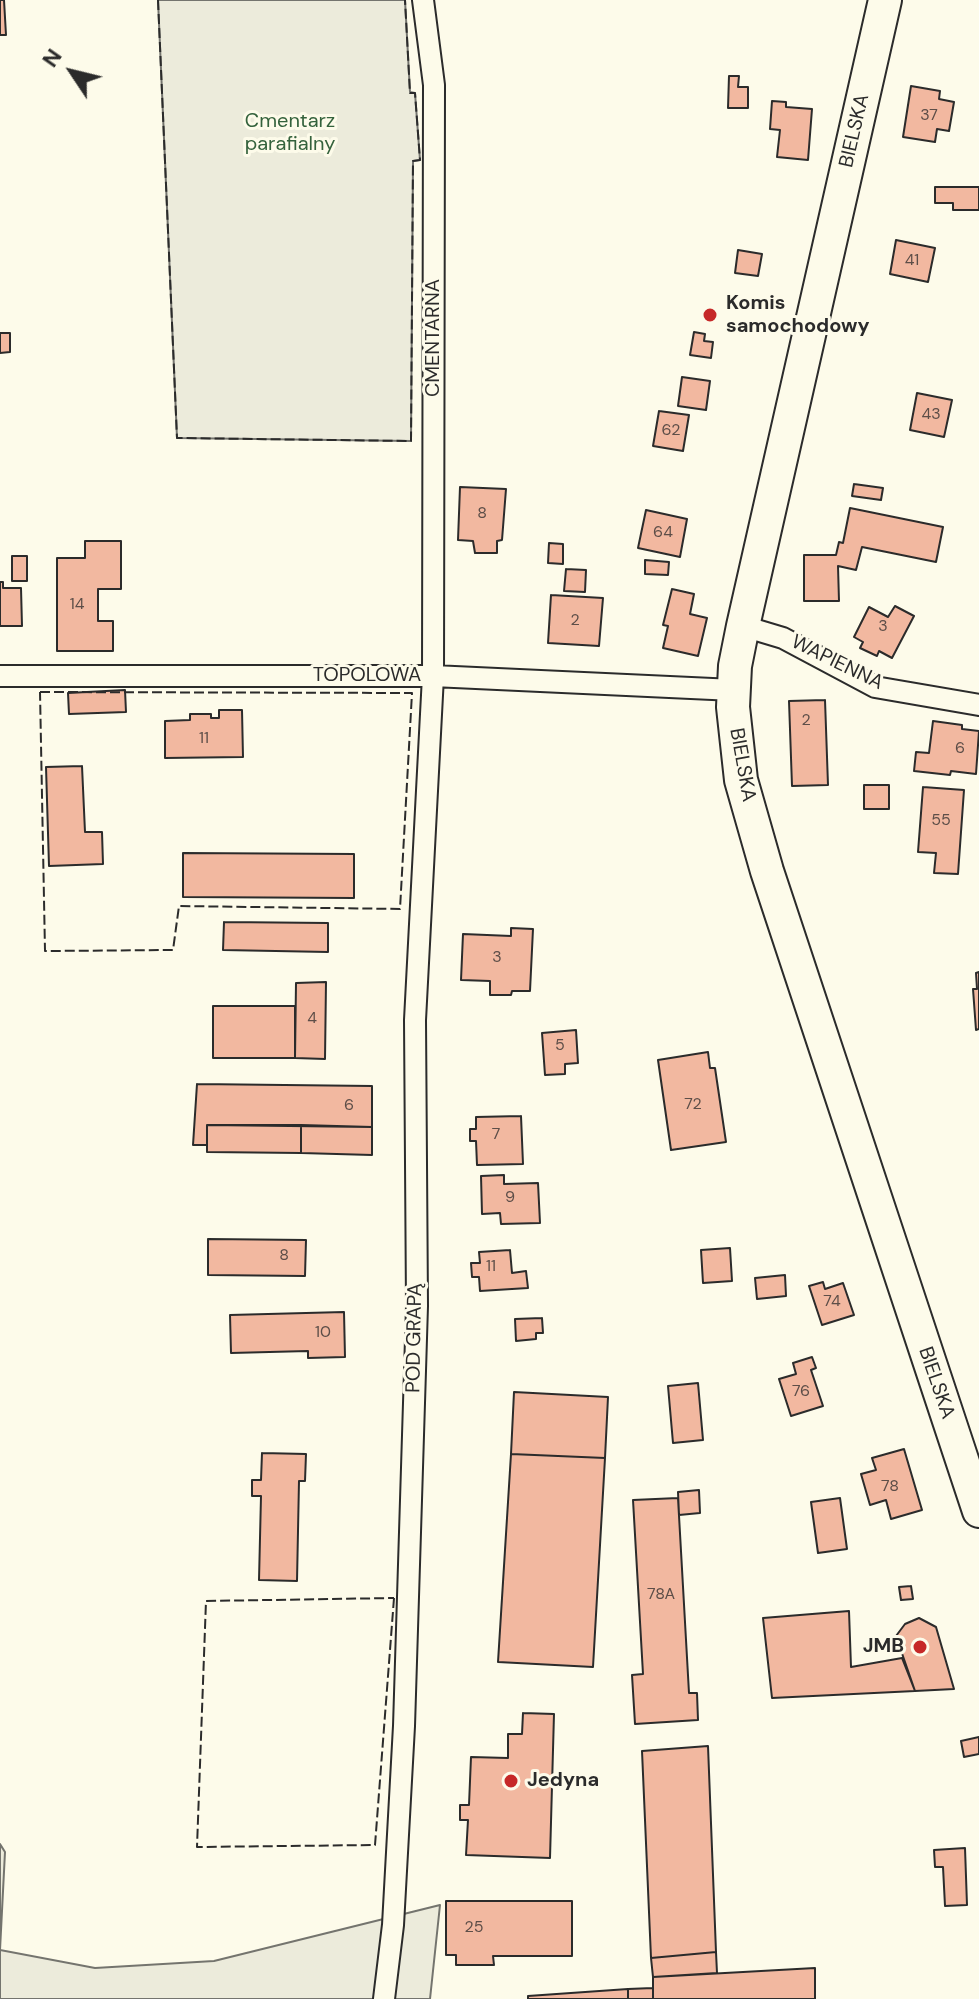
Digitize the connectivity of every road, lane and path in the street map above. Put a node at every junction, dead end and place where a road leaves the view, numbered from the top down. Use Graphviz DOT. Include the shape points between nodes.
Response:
graph roads {
  1 [pos="423,0"];
  2 [pos="885,0"];
  3 [pos="743,626"];
  4 [pos="0,676"];
  5 [pos="433,676"];
  6 [pos="734,690"];
  7 [pos="979,705"];
  8 [pos="979,1511"];
  9 [pos="384,1999"];
  1 -- 5 [label="street, CMENTARNA" via="434,85"];
  2 -- 3 [label="main road, BIELSKA"];
  3 -- 6 [label="main road, BIELSKA"];
  3 -- 7 [label="street, WAPIENNA" via="783,638 875,687"];
  4 -- 5 [label="street, TOPOLOWA"];
  5 -- 6 [label="street, TOPOLOWA"];
  5 -- 9 [label="street, POD GRAPĄ" via="415,1020 417,1306 404,1726"];
  6 -- 8 [label="main road, BIELSKA" via="741,780 767,871"];
}
